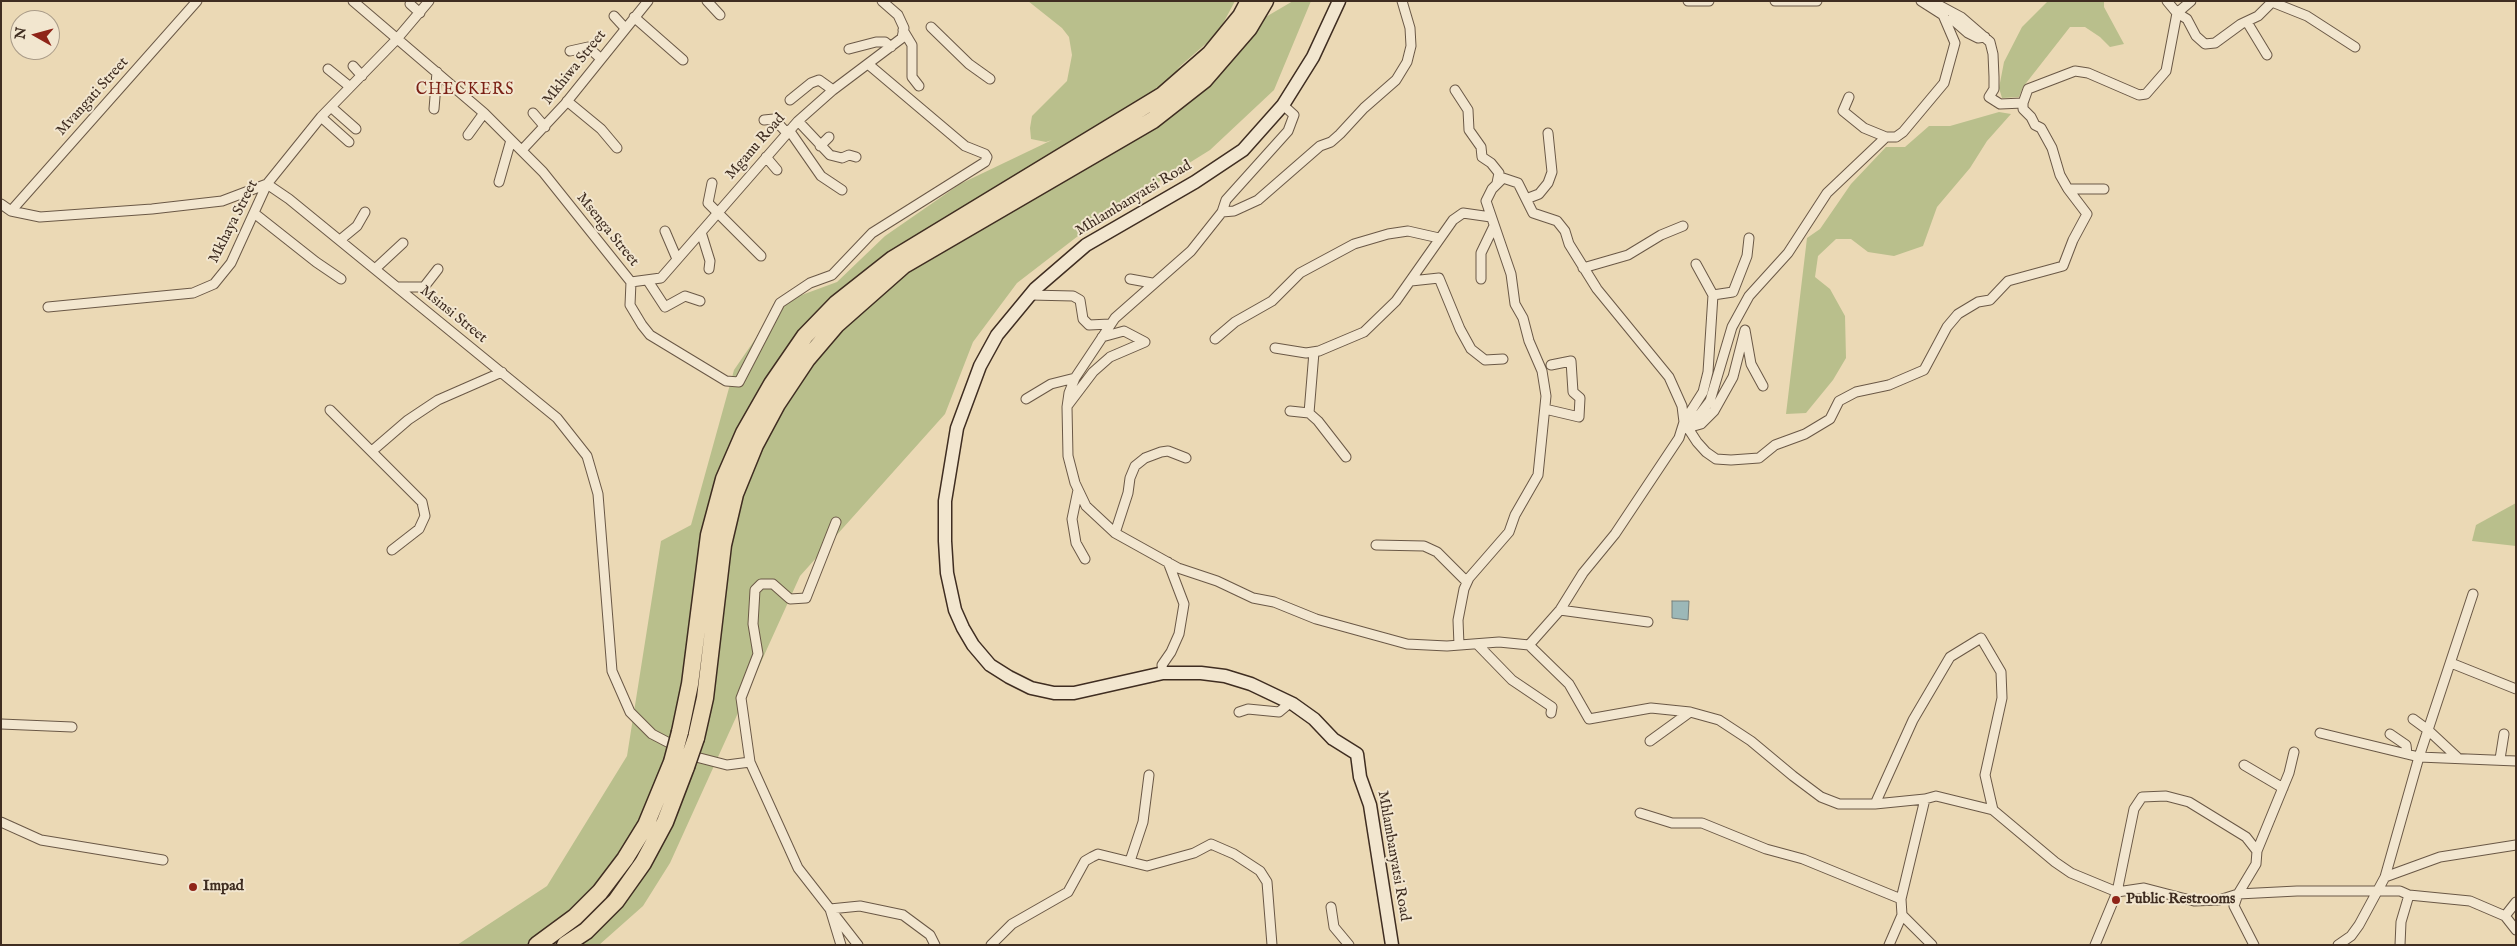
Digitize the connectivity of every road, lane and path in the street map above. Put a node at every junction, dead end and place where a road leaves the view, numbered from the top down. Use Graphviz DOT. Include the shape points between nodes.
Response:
graph roads {
  1 [pos="196,1"];
  2 [pos="353,1"];
  3 [pos="430,1"];
  4 [pos="648,1"];
  5 [pos="707,1"];
  6 [pos="882,1"];
  7 [pos="1249,1"];
  8 [pos="1265,1"];
  9 [pos="1339,1"];
  10 [pos="1402,1"];
  11 [pos="1688,1"];
  12 [pos="1709,1"];
  13 [pos="1776,1"];
  14 [pos="1817,1"];
  15 [pos="1920,1"];
  16 [pos="1931,1"];
  17 [pos="2167,1"];
  18 [pos="2191,1"];
  19 [pos="410,4"];
  20 [pos="420,13"];
  21 [pos="2177,13"];
  22 [pos="720,15"];
  23 [pos="1943,15"];
  24 [pos="614,16"];
  25 [pos="634,17"];
  26 [pos="2247,22"];
  27 [pos="931,27"];
  28 [pos="625,28"];
  29 [pos="904,29"];
  30 [pos="1985,37"];
  31 [pos="396,40"];
  32 [pos="891,47"];
  33 [pos="2355,47"];
  34 [pos="849,49"];
  35 [pos="570,51"];
  36 [pos="2266,55"];
  37 [pos="600,58"];
  38 [pos="683,60"];
  39 [pos="868,64"];
  40 [pos="353,66"];
  41 [pos="328,69"];
  42 [pos="437,72"];
  43 [pos="362,76"];
  44 [pos="990,79"];
  45 [pos="349,86"];
  46 [pos="919,86"];
  47 [pos="833,90"];
  48 [pos="1455,90"];
  49 [pos="1849,97"];
  50 [pos="790,100"];
  51 [pos="567,101"];
  52 [pos="2023,103"];
  53 [pos="1283,105"];
  54 [pos="331,106"];
  55 [pos="434,109"];
  56 [pos="484,113"];
  57 [pos="533,113"];
  58 [pos="322,117"];
  59 [pos="764,120"];
  60 [pos="798,121"];
  61 [pos="545,127"];
  62 [pos="356,129"];
  63 [pos="788,132"];
  64 [pos="1548,133"];
  65 [pos="468,134"];
  66 [pos="1886,136"];
  67 [pos="829,137"];
  68 [pos="511,140"];
  69 [pos="349,142"];
  70 [pos="820,146"];
  71 [pos="617,148"];
  72 [pos="522,150"];
  73 [pos="856,156"];
  74 [pos="766,158"];
  75 [pos="777,170"];
  76 [pos="499,182"];
  77 [pos="712,183"];
  78 [pos="1497,183"];
  79 [pos="267,184"];
  80 [pos="2068,189"];
  81 [pos="2104,189"];
  82 [pos="842,190"];
  83 [pos="1526,199"];
  84 [pos="1,204"];
  85 [pos="10,211"];
  86 [pos="365,212"];
  87 [pos="718,212"];
  88 [pos="1222,212"];
  89 [pos="254,213"];
  90 [pos="1491,217"];
  91 [pos="1494,226"];
  92 [pos="1683,226"];
  93 [pos="666,231"];
  94 [pos="701,232"];
  95 [pos="1439,238"];
  96 [pos="1749,238"];
  97 [pos="340,240"];
  98 [pos="403,243"];
  99 [pos="761,256"];
  100 [pos="677,259"];
  101 [pos="1696,264"];
  102 [pos="375,268"];
  103 [pos="1583,268"];
  104 [pos="438,269"];
  105 [pos="709,269"];
  106 [pos="341,279"];
  107 [pos="1130,279"];
  108 [pos="1411,280"];
  109 [pos="1481,280"];
  110 [pos="648,281"];
  111 [pos="631,282"];
  112 [pos="1152,283"];
  113 [pos="398,287"];
  114 [pos="1030,296"];
  115 [pos="1713,296"];
  116 [pos="700,301"];
  117 [pos="48,307"];
  118 [pos="1110,324"];
  119 [pos="1102,337"];
  120 [pos="1215,340"];
  121 [pos="1275,348"];
  122 [pos="1314,352"];
  123 [pos="1503,359"];
  124 [pos="1552,365"];
  125 [pos="502,372"];
  126 [pos="1075,378"];
  127 [pos="1763,386"];
  128 [pos="1026,399"];
  129 [pos="1067,407"];
  130 [pos="1545,409"];
  131 [pos="330,410"];
  132 [pos="1290,411"];
  133 [pos="1309,413"];
  134 [pos="1684,422"];
  135 [pos="372,451"];
  136 [pos="1346,456"];
  137 [pos="1186,458"];
  138 [pos="1078,490"];
  139 [pos="836,522"];
  140 [pos="1115,533"];
  141 [pos="1376,545"];
  142 [pos="392,550"];
  143 [pos="1085,559"];
  144 [pos="1168,562"];
  145 [pos="1467,582"];
  146 [pos="2473,594"];
  147 [pos="1560,610"];
  148 [pos="1648,622"];
  149 [pos="1477,644"];
  150 [pos="1459,645"];
  151 [pos="1529,645"];
  152 [pos="2451,663"];
  153 [pos="1163,674"];
  154 [pos="2516,689"];
  155 [pos="1291,702"];
  156 [pos="1239,712"];
  157 [pos="1690,712"];
  158 [pos="1551,713"];
  159 [pos="2413,719"];
  160 [pos="1,724"];
  161 [pos="72,727"];
  162 [pos="2428,730"];
  163 [pos="2320,733"];
  164 [pos="2390,734"];
  165 [pos="2504,734"];
  166 [pos="1650,741"];
  167 [pos="2294,752"];
  168 [pos="2407,754"];
  169 [pos="2420,757"];
  170 [pos="2458,758"];
  171 [pos="2500,759"];
  172 [pos="2516,761"];
  173 [pos="750,762"];
  174 [pos="679,765"];
  175 [pos="2244,765"];
  176 [pos="1149,775"];
  177 [pos="2283,788"];
  178 [pos="1925,799"];
  179 [pos="1875,804"];
  180 [pos="1992,810"];
  181 [pos="1640,814"];
  182 [pos="1,822"];
  183 [pos="2515,846"];
  184 [pos="2257,851"];
  185 [pos="163,860"];
  186 [pos="1130,861"];
  187 [pos="2385,877"];
  188 [pos="2377,890"];
  189 [pos="2117,892"];
  190 [pos="2238,894"];
  191 [pos="2409,895"];
  192 [pos="1901,899"];
  193 [pos="2516,902"];
  194 [pos="1332,907"];
  195 [pos="830,909"];
  196 [pos="1902,915"];
  197 [pos="2505,916"];
  198 [pos="2516,930"];
  199 [pos="537,945"];
  200 [pos="565,945"];
  201 [pos="841,945"];
  202 [pos="858,945"];
  203 [pos="936,945"];
  204 [pos="991,945"];
  205 [pos="1272,945"];
  206 [pos="1349,945"];
  207 [pos="1392,945"];
  208 [pos="1889,945"];
  209 [pos="1932,945"];
  210 [pos="2095,945"];
  211 [pos="2254,945"];
  212 [pos="2338,945"];
  213 [pos="2400,945"];
  1 -- 85 [label="street, Mvangati Street"];
  2 -- 31 [label="street, Msenga Street"];
  3 -- 20 [label="street, Mkhaya Street"];
  4 -- 25 [label="street, Mkhiwa Street"];
  5 -- 22 [label="street"];
  6 -- 29 [label="street" via="898,15"];
  7 -- 174 [label="highway, bridge" via="1210,54 1163,95 893,258 836,304 805,336 744,433 724,479 709,535 690,684 680,732"];
  8 -- 174 [label="highway, bridge" via="1249,28 1204,80 1153,120 904,265 836,324 807,359 759,436 735,494 723,545 705,698 696,738"];
  9 -- 53 [label="main road, Mhlambanyatsi Road" via="1313,57"];
  10 -- 88 [label="street" via="1410,28 1411,46 1407,62 1396,80 1331,142 1320,146 1258,200 1234,211"];
  11 -- 12 [label="street"];
  13 -- 14 [label="street"];
  15 -- 23 [label="street"];
  16 -- 30 [label="street" via="1961,17"];
  17 -- 21 [label="street"];
  18 -- 21 [label="street"];
  19 -- 20 [label="street"];
  20 -- 31 [label="street, Mkhaya Street"];
  21 -- 26 [label="street" via="2188,19 2196,36 2205,44 2215,43"];
  21 -- 52 [label="street" via="2166,71 2150,92 2139,95 2076,71 2028,89"];
  23 -- 30 [label="street" via="1968,33 1978,38"];
  23 -- 66 [label="street" via="1955,43 1944,83 1903,132 1896,137"];
  24 -- 28 [label="street"];
  25 -- 28 [label="street, Mkhiwa Street"];
  25 -- 38 [label="street"];
  26 -- 33 [label="street" via="2272,2 2307,16"];
  26 -- 36 [label="street"];
  27 -- 44 [label="street" via="969,64"];
  28 -- 37 [label="street, Mkhiwa Street"];
  29 -- 32 [label="street, Mganu Road" via="902,38"];
  29 -- 46 [label="street" via="912,45 912,78"];
  30 -- 52 [label="street" via="1993,54 1994,89 1989,97 2000,104"];
  31 -- 42 [label="street, Msenga Street"];
  31 -- 43 [label="street, Mkhaya Street"];
  32 -- 34 [label="street" via="885,42 876,42"];
  32 -- 39 [label="street, Mganu Road"];
  35 -- 37 [label="street" via="588,47"];
  37 -- 51 [label="street, Mkhiwa Street"];
  39 -- 47 [label="street, Mganu Road"];
  39 -- 111 [label="street, Msenga Street" via="965,146 987,157 985,162 872,233 832,275 810,283 780,303 738,382 720,378 650,335 630,305"];
  40 -- 43 [label="street"];
  41 -- 45 [label="street"];
  42 -- 55 [label="street"];
  42 -- 56 [label="street, Msenga Street"];
  43 -- 45 [label="street, Mkhaya Street"];
  45 -- 54 [label="street, Mkhaya Street"];
  47 -- 50 [label="street" via="819,80"];
  47 -- 60 [label="street, Mganu Road"];
  48 -- 78 [label="street" via="1468,110 1469,130 1481,147 1482,157 1500,174"];
  49 -- 66 [label="street" via="1843,111 1864,128"];
  51 -- 61 [label="street, Mkhiwa Street"];
  51 -- 71 [label="street" via="601,128"];
  52 -- 80 [label="street" via="2022,109 2041,128 2052,148"];
  53 -- 88 [label="street" via="1294,115 1288,131 1226,200"];
  53 -- 114 [label="main road, Mhlambanyatsi Road" via="1243,150 1195,182 1086,245"];
  54 -- 58 [label="street, Mkhaya Street"];
  54 -- 62 [label="street"];
  56 -- 65 [label="street"];
  56 -- 68 [label="street, Msenga Street"];
  57 -- 61 [label="street"];
  58 -- 69 [label="street"];
  58 -- 79 [label="street, Mkhaya Street"];
  59 -- 63 [label="street" via="774,118"];
  60 -- 63 [label="street, Mganu Road"];
  60 -- 70 [label="street"];
  61 -- 72 [label="street, Mkhiwa Street"];
  63 -- 74 [label="street, Mganu Road"];
  63 -- 82 [label="street" via="821,176"];
  64 -- 83 [label="street" via="1550,178 1539,194"];
  66 -- 134 [label="street" via="1827,193 1788,253 1749,296 1732,327 1710,401 1692,421"];
  67 -- 70 [label="street"];
  68 -- 72 [label="street, Msenga Street"];
  68 -- 76 [label="street"];
  70 -- 73 [label="street" via="835,158 849,154"];
  72 -- 111 [label="street, Msenga Street"];
  74 -- 75 [label="street"];
  74 -- 87 [label="street, Mganu Road"];
  77 -- 87 [label="street" via="708,203"];
  78 -- 83 [label="street" via="1503,178 1518,183"];
  78 -- 90 [label="street" via="1486,201"];
  79 -- 85 [label="street" via="222,202 40,217"];
  79 -- 89 [label="street, Mkhaya Street"];
  79 -- 97 [label="street, Msinsi Street"];
  80 -- 81 [label="street"];
  80 -- 134 [label="street" via="2087,214 2063,266 2008,281 1990,300 1978,302 1958,314 1947,327 1924,370 1890,385 1856,392 1839,401 1830,419 1805,434 1775,445 1759,458 1716,459 1706,452"];
  83 -- 103 [label="street" via="1533,213 1557,221"];
  84 -- 85 [label="street"];
  86 -- 97 [label="street" via="357,226"];
  87 -- 94 [label="street, Mganu Road"];
  87 -- 99 [label="street"];
  88 -- 112 [label="street" via="1191,251"];
  89 -- 106 [label="street"];
  89 -- 117 [label="street, Mkhaya Street" via="232,263 214,284 193,294"];
  90 -- 91 [label="street"];
  90 -- 95 [label="street" via="1462,213"];
  91 -- 109 [label="street" via="1481,253"];
  91 -- 130 [label="street" via="1511,274 1515,304 1542,371"];
  92 -- 103 [label="street" via="1628,255"];
  93 -- 100 [label="street"];
  94 -- 100 [label="street, Mganu Road"];
  94 -- 105 [label="street" via="710,261"];
  95 -- 108 [label="street"];
  95 -- 120 [label="street" via="1408,231 1354,244 1300,273 1272,301 1236,322"];
  96 -- 115 [label="street" via="1747,256 1733,292"];
  97 -- 102 [label="street, Msinsi Street"];
  98 -- 102 [label="street"];
  100 -- 110 [label="street, Mganu Road" via="661,278"];
  101 -- 115 [label="street"];
  102 -- 113 [label="street, Msinsi Street"];
  103 -- 134 [label="street" via="1669,377 1682,406"];
  104 -- 113 [label="street" via="424,288"];
  107 -- 112 [label="street"];
  108 -- 122 [label="street" via="1396,301 1364,332"];
  108 -- 123 [label="street" via="1439,278 1460,329 1472,348 1485,360"];
  110 -- 111 [label="street, Mganu Road"];
  110 -- 116 [label="street" via="665,307 685,296"];
  112 -- 118 [label="street"];
  113 -- 125 [label="street, Msinsi Street"];
  114 -- 118 [label="street" via="1073,296 1080,300 1083,319 1089,325"];
  114 -- 153 [label="main road, Mhlambanyatsi Road" via="997,334 980,366 957,428 946,501 945,540 947,573 956,610 973,645 990,665 1031,688 1074,693"];
  115 -- 134 [label="street" via="1708,372 1703,392"];
  118 -- 119 [label="street"];
  119 -- 126 [label="street"];
  119 -- 129 [label="street" via="1124,331 1145,342 1110,357 1093,372"];
  121 -- 122 [label="street"];
  122 -- 133 [label="street"];
  124 -- 130 [label="street" via="1571,361 1573,392 1580,398 1578,417"];
  125 -- 135 [label="street" via="438,400 408,420"];
  125 -- 173 [label="street, Msinsi Street" via="557,418 588,456 598,494 612,671 630,712 663,741 709,762 728,766"];
  126 -- 128 [label="street" via="1051,384"];
  126 -- 129 [label="street"];
  127 -- 134 [label="street" via="1751,364 1745,330 1733,377 1714,411 1701,424 1694,426"];
  129 -- 138 [label="street" via="1066,445"];
  130 -- 145 [label="street" via="1538,476 1508,532"];
  131 -- 135 [label="street"];
  132 -- 133 [label="street"];
  133 -- 136 [label="street"];
  134 -- 147 [label="street" via="1679,438 1662,465"];
  135 -- 142 [label="street" via="422,502 425,516 419,529"];
  137 -- 140 [label="street" via="1168,451 1161,452 1135,466"];
  138 -- 140 [label="street" via="1086,506"];
  138 -- 143 [label="street" via="1072,519 1076,543"];
  139 -- 173 [label="street" via="806,598 790,599 773,584 761,584 755,590 753,624 758,654 741,698"];
  140 -- 144 [label="street"];
  141 -- 145 [label="street" via="1424,546 1442,556"];
  144 -- 150 [label="street" via="1252,598 1274,602 1316,619 1407,644"];
  144 -- 153 [label="street" via="1184,604 1179,634 1162,665"];
  145 -- 150 [label="street" via="1458,620"];
  146 -- 152 [label="street"];
  147 -- 148 [label="street"];
  147 -- 151 [label="street"];
  149 -- 150 [label="street"];
  149 -- 151 [label="street"];
  149 -- 158 [label="street" via="1512,680 1552,707"];
  151 -- 157 [label="street" via="1569,684 1589,719 1652,708"];
  152 -- 154 [label="street"];
  152 -- 162 [label="street"];
  153 -- 155 [label="main road, Mhlambanyatsi Road" via="1225,676"];
  155 -- 156 [label="street" via="1279,712 1248,709"];
  155 -- 207 [label="main road, Mhlambanyatsi Road" via="1333,739 1357,754 1360,777 1370,805"];
  157 -- 166 [label="street"];
  157 -- 179 [label="street" via="1719,720 1821,797 1839,804"];
  159 -- 162 [label="street"];
  160 -- 161 [label="street"];
  162 -- 169 [label="street"];
  162 -- 170 [label="street"];
  163 -- 168 [label="street"];
  164 -- 168 [label="street" via="2406,745"];
  165 -- 171 [label="street"];
  167 -- 177 [label="street"];
  168 -- 169 [label="street"];
  169 -- 170 [label="street"];
  169 -- 187 [label="street"];
  170 -- 171 [label="street"];
  171 -- 172 [label="street"];
  173 -- 195 [label="street" via="798,868"];
  174 -- 199 [label="highway" via="625,859 600,892 575,917"];
  174 -- 200 [label="highway" via="664,822 643,863 616,901 586,931"];
  175 -- 177 [label="street"];
  176 -- 186 [label="street" via="1143,822"];
  177 -- 184 [label="street"];
  178 -- 179 [label="street"];
  178 -- 180 [label="street" via="1936,796"];
  178 -- 192 [label="street"];
  179 -- 180 [label="street" via="1913,720 1950,657 1981,638 2001,672 2002,698 1985,775"];
  180 -- 189 [label="street" via="2055,862"];
  181 -- 192 [label="street" via="1672,823 1702,823"];
  182 -- 185 [label="street" via="41,840"];
  183 -- 187 [label="street" via="2440,857"];
  184 -- 189 [label="street" via="2246,836 2189,802 2166,796 2142,797 2134,809"];
  184 -- 190 [label="street" via="2256,864"];
  186 -- 204 [label="street" via="1098,854 1085,861 1068,892 1012,924"];
  186 -- 205 [label="street" via="1147,866 1194,853 1211,844 1234,854 1260,871 1267,882"];
  187 -- 188 [label="street"];
  188 -- 190 [label="street"];
  188 -- 191 [label="street" via="2400,890"];
  188 -- 212 [label="street" via="2359,925"];
  189 -- 190 [label="street" via="2144,888 2194,901 2218,900"];
  189 -- 210 [label="street"];
  190 -- 211 [label="street" via="2234,906"];
  191 -- 197 [label="street" via="2470,901"];
  191 -- 213 [label="street" via="2401,922"];
  192 -- 196 [label="street"];
  193 -- 197 [label="street"];
  194 -- 206 [label="street" via="1334,927"];
  195 -- 201 [label="street"];
  195 -- 202 [label="street"];
  195 -- 203 [label="street" via="860,906 903,915 930,935"];
  196 -- 208 [label="street"];
  196 -- 209 [label="street"];
  197 -- 198 [label="street"];
}
